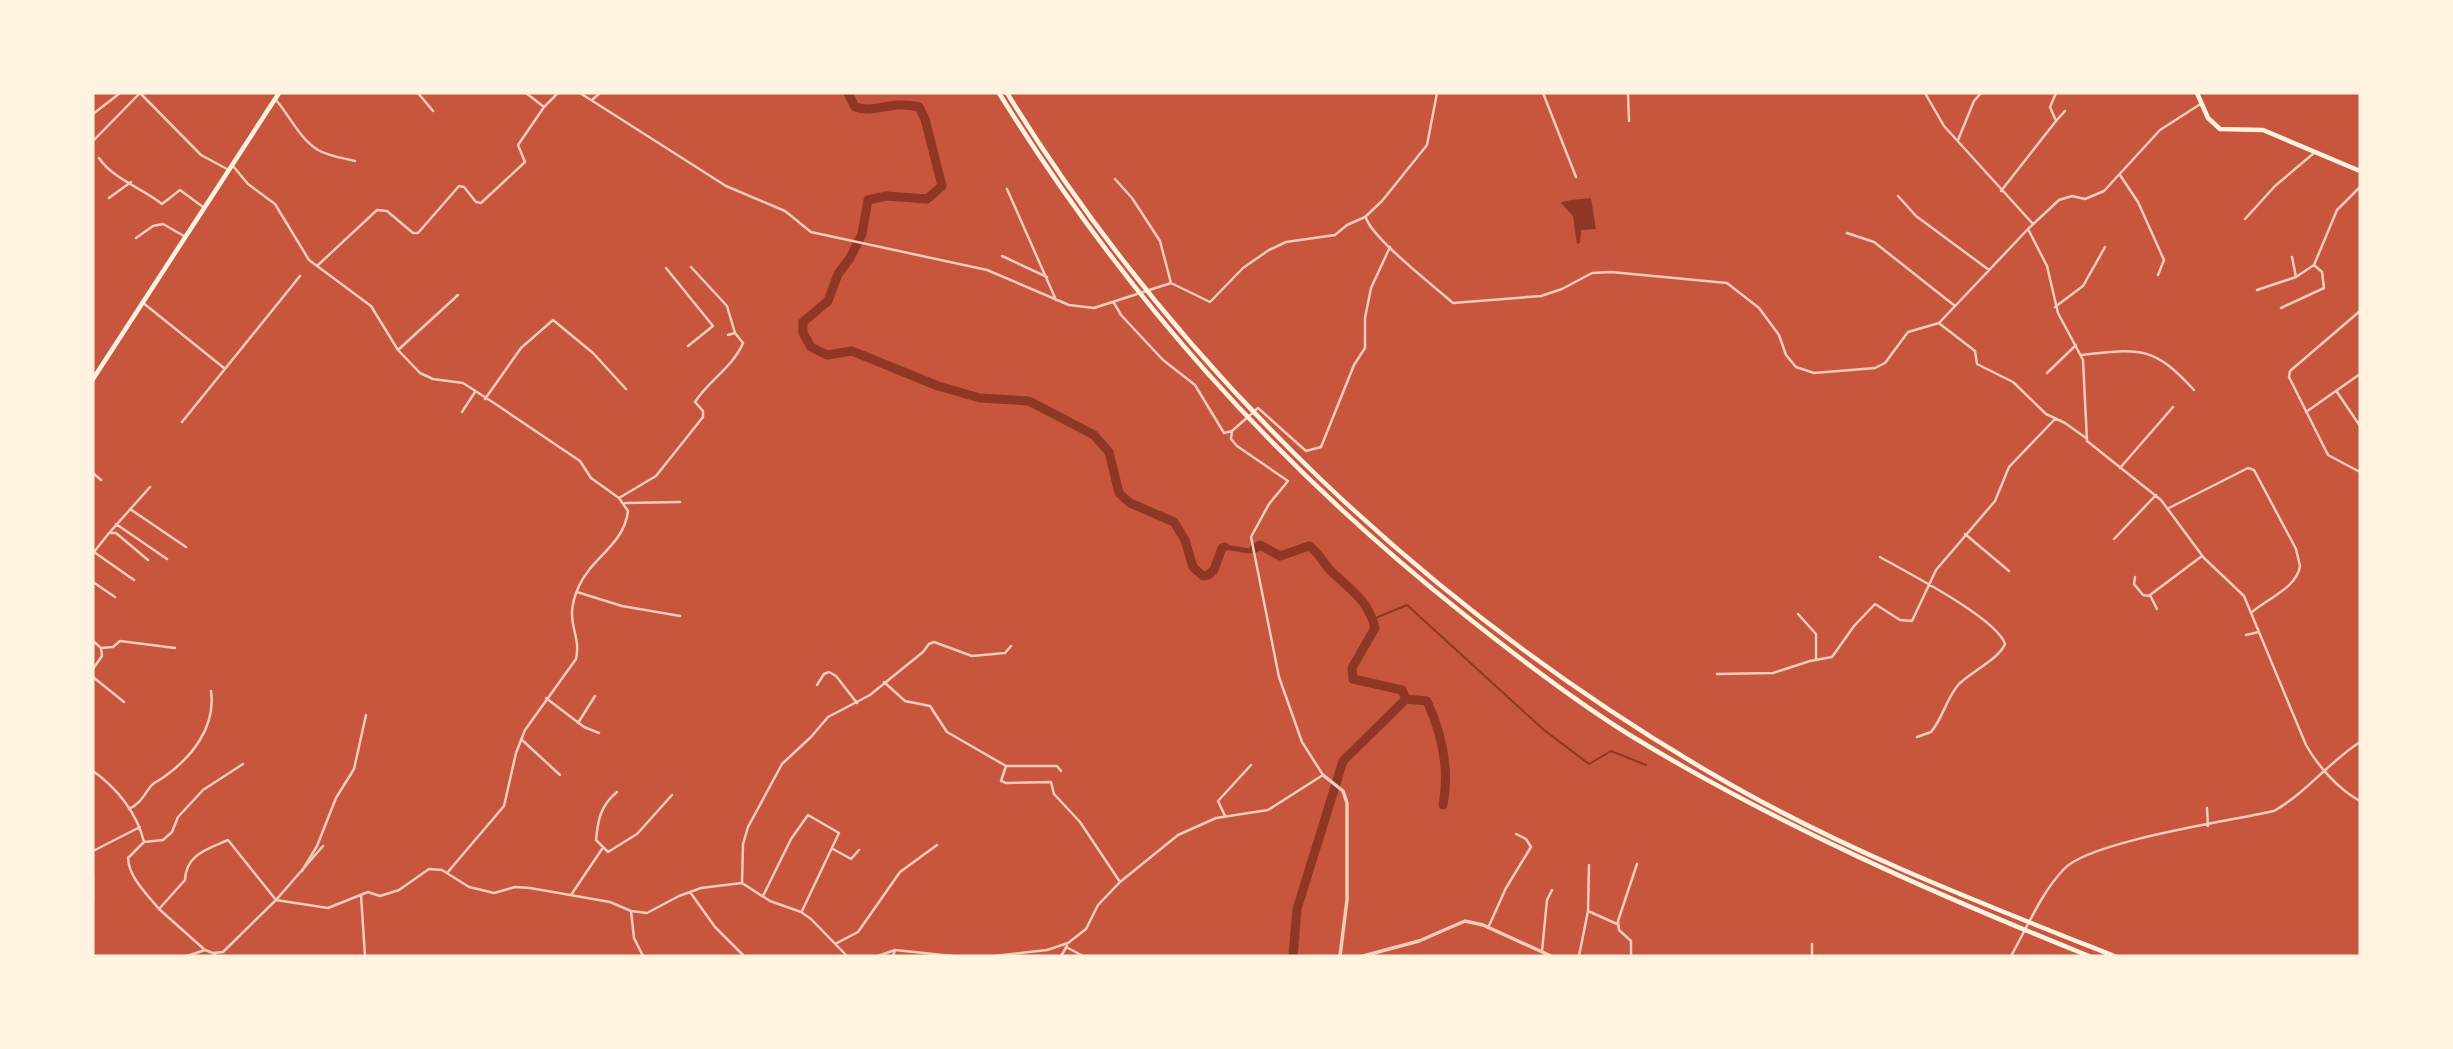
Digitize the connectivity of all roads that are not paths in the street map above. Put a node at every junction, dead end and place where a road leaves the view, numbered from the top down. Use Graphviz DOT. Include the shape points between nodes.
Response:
graph roads {
  1 [pos="120,93"];
  2 [pos="140,93"];
  3 [pos="279,93"];
  4 [pos="418,93"];
  5 [pos="526,93"];
  6 [pos="558,93"];
  7 [pos="580,93"];
  8 [pos="600,93"];
  9 [pos="999,93"];
  10 [pos="1007,93"];
  11 [pos="1437,93"];
  12 [pos="1544,93"];
  13 [pos="1628,93"];
  14 [pos="1925,93"];
  15 [pos="1981,93"];
  16 [pos="2056,93"];
  17 [pos="2197,93"];
  18 [pos="274,99"];
  19 [pos="593,99"];
  20 [pos="2202,103"];
  21 [pos="544,107"];
  22 [pos="433,111"];
  23 [pos="2065,111"];
  24 [pos="93,114"];
  25 [pos="1629,121"];
  26 [pos="2056,121"];
  27 [pos="93,141"];
  28 [pos="1958,141"];
  29 [pos="1042,153"];
  30 [pos="2314,153"];
  31 [pos="99,158"];
  32 [pos="355,161"];
  33 [pos="229,166"];
  34 [pos="2360,171"];
  35 [pos="2120,175"];
  36 [pos="1576,177"];
  37 [pos="1115,179"];
  38 [pos="131,182"];
  39 [pos="2360,187"];
  40 [pos="1007,189"];
  41 [pos="2001,191"];
  42 [pos="1898,196"];
  43 [pos="109,198"];
  44 [pos="203,207"];
  45 [pos="1365,217"];
  46 [pos="2245,219"];
  47 [pos="2033,225"];
  48 [pos="2028,229"];
  49 [pos="1847,233"];
  50 [pos="184,236"];
  51 [pos="136,238"];
  52 [pos="1390,247"];
  53 [pos="2105,247"];
  54 [pos="1002,256"];
  55 [pos="2292,257"];
  56 [pos="2314,265"];
  57 [pos="317,267"];
  58 [pos="691,267"];
  59 [pos="666,268"];
  60 [pos="1989,270"];
  61 [pos="2158,275"];
  62 [pos="300,276"];
  63 [pos="1047,277"];
  64 [pos="2296,277"];
  65 [pos="1171,283"];
  66 [pos="2257,290"];
  67 [pos="458,295"];
  68 [pos="1056,300"];
  69 [pos="142,302"];
  70 [pos="1116,302"];
  71 [pos="1955,306"];
  72 [pos="2055,307"];
  73 [pos="2281,308"];
  74 [pos="2360,311"];
  75 [pos="1939,323"];
  76 [pos="735,333"];
  77 [pos="729,335"];
  78 [pos="2076,345"];
  79 [pos="688,346"];
  80 [pos="398,349"];
  81 [pos="2081,355"];
  82 [pos="225,369"];
  83 [pos="2047,373"];
  84 [pos="2360,374"];
  85 [pos="93,379"];
  86 [pos="626,389"];
  87 [pos="2194,390"];
  88 [pos="475,392"];
  89 [pos="2337,392"];
  90 [pos="485,399"];
  91 [pos="2173,407"];
  92 [pos="462,412"];
  93 [pos="2306,412"];
  94 [pos="2055,419"];
  95 [pos="182,422"];
  96 [pos="2360,426"];
  97 [pos="1232,431"];
  98 [pos="2086,438"];
  99 [pos="2120,468"];
  100 [pos="2360,472"];
  101 [pos="93,473"];
  102 [pos="101,480"];
  103 [pos="150,487"];
  104 [pos="2156,495"];
  105 [pos="620,498"];
  106 [pos="680,502"];
  107 [pos="625,503"];
  108 [pos="2169,508"];
  109 [pos="130,509"];
  110 [pos="116,524"];
  111 [pos="109,533"];
  112 [pos="1965,534"];
  113 [pos="2114,539"];
  114 [pos="186,547"];
  115 [pos="94,552"];
  116 [pos="2202,556"];
  117 [pos="1880,557"];
  118 [pos="167,559"];
  119 [pos="148,560"];
  120 [pos="2010,571"];
  121 [pos="2136,577"];
  122 [pos="134,580"];
  123 [pos="93,582"];
  124 [pos="1929,584"];
  125 [pos="577,592"];
  126 [pos="2150,596"];
  127 [pos="115,597"];
  128 [pos="2157,608"];
  129 [pos="2252,613"];
  130 [pos="1798,614"];
  131 [pos="680,616"];
  132 [pos="2259,632"];
  133 [pos="2246,635"];
  134 [pos="93,640"];
  135 [pos="1012,646"];
  136 [pos="101,648"];
  137 [pos="175,648"];
  138 [pos="1816,660"];
  139 [pos="93,669"];
  140 [pos="1717,674"];
  141 [pos="93,677"];
  142 [pos="884,682"];
  143 [pos="817,685"];
  144 [pos="211,691"];
  145 [pos="595,696"];
  146 [pos="546,698"];
  147 [pos="124,702"];
  148 [pos="857,703"];
  149 [pos="366,715"];
  150 [pos="578,723"];
  151 [pos="599,733"];
  152 [pos="1917,737"];
  153 [pos="522,739"];
  154 [pos="2360,742"];
  155 [pos="243,764"];
  156 [pos="1251,765"];
  157 [pos="1006,766"];
  158 [pos="93,771"];
  159 [pos="1061,771"];
  160 [pos="2325,771"];
  161 [pos="560,775"];
  162 [pos="1325,776"];
  163 [pos="617,792"];
  164 [pos="672,795"];
  165 [pos="2360,801"];
  166 [pos="2207,808"];
  167 [pos="129,809"];
  168 [pos="1226,816"];
  169 [pos="2208,826"];
  170 [pos="140,827"];
  171 [pos="1516,834"];
  172 [pos="144,842"];
  173 [pos="937,845"];
  174 [pos="323,846"];
  175 [pos="602,849"];
  176 [pos="832,849"];
  177 [pos="859,850"];
  178 [pos="93,851"];
  179 [pos="1637,864"];
  180 [pos="1589,865"];
  181 [pos="302,871"];
  182 [pos="447,873"];
  183 [pos="93,875"];
  184 [pos="1120,882"];
  185 [pos="742,883"];
  186 [pos="1552,890"];
  187 [pos="690,892"];
  188 [pos="361,895"];
  189 [pos="571,895"];
  190 [pos="763,896"];
  191 [pos="276,900"];
  192 [pos="93,901"];
  193 [pos="159,909"];
  194 [pos="631,911"];
  195 [pos="1588,911"];
  196 [pos="801,912"];
  197 [pos="1618,924"];
  198 [pos="1488,928"];
  199 [pos="835,944"];
  200 [pos="1812,944"];
  201 [pos="1067,945"];
  202 [pos="205,950"];
  203 [pos="895,950"];
  204 [pos="1047,950"];
  205 [pos="920,951"];
  206 [pos="215,954"];
  207 [pos="1542,954"];
  208 [pos="187,956"];
  209 [pos="365,956"];
  210 [pos="643,956"];
  211 [pos="744,956"];
  212 [pos="847,956"];
  213 [pos="877,956"];
  214 [pos="893,956"];
  215 [pos="918,956"];
  216 [pos="953,956"];
  217 [pos="994,956"];
  218 [pos="1044,956"];
  219 [pos="1061,956"];
  220 [pos="1083,956"];
  221 [pos="1340,956"];
  222 [pos="1363,956"];
  223 [pos="1551,956"];
  224 [pos="1579,956"];
  225 [pos="1631,956"];
  226 [pos="1812,956"];
  227 [pos="2011,956"];
  228 [pos="2089,956"];
  229 [pos="2113,956"];
  1 -- 24 [label="street"];
  2 -- 27 [label="street"];
  2 -- 33 [label="street" via="201,155"];
  3 -- 18 [label="main road"];
  4 -- 22 [label="street"];
  5 -- 21 [label="street"];
  6 -- 21 [label="street"];
  7 -- 19 [label="street"];
  8 -- 19 [label="street"];
  9 -- 29 [label="main road"];
  10 -- 29 [label="main road"];
  11 -- 45 [label="street" via="1427,145"];
  12 -- 36 [label="street"];
  13 -- 25 [label="street"];
  14 -- 28 [label="street"];
  15 -- 28 [label="street"];
  16 -- 26 [label="street" via="2050,107"];
  17 -- 20 [label="main road"];
  18 -- 32 [label="street" via="315,148"];
  18 -- 33 [label="main road"];
  19 -- 68 [label="street" via="620,121 726,186 785,211 811,232 987,270"];
  20 -- 30 [label="main road" via="2208,118 2220,129 2263,130"];
  20 -- 35 [label="street" via="2160,130"];
  21 -- 57 [label="street" via="518,145 525,162 481,203 459,186 418,233 387,211 377,210"];
  23 -- 26 [label="street"];
  26 -- 41 [label="street"];
  28 -- 41 [label="street"];
  29 -- 228 [label="main road" via="1115,264 1205,374 1385,551 1526,664 1630,735 1838,849"];
  29 -- 229 [label="main road" via="1212,369 1377,532 1532,657 1717,777 1950,891"];
  30 -- 34 [label="main road"];
  30 -- 46 [label="street"];
  31 -- 38 [label="street" via="111,172"];
  33 -- 44 [label="main road"];
  33 -- 57 [label="street" via="275,204"];
  35 -- 47 [label="street" via="2091,198 2059,200"];
  35 -- 61 [label="street" via="2138,202 2164,260"];
  37 -- 65 [label="street" via="1160,241"];
  38 -- 43 [label="street"];
  38 -- 44 [label="street" via="162,204 180,190"];
  39 -- 56 [label="street" via="2337,210"];
  40 -- 63 [label="street"];
  41 -- 47 [label="street"];
  42 -- 60 [label="street" via="1916,216"];
  44 -- 50 [label="main road"];
  45 -- 52 [label="street"];
  45 -- 65 [label="street" via="1335,235 1286,242 1269,250 1243,268 1210,302"];
  47 -- 48 [label="street"];
  48 -- 60 [label="street"];
  48 -- 72 [label="street" via="2047,266"];
  49 -- 71 [label="street" via="1874,242"];
  50 -- 51 [label="street" via="163,224"];
  50 -- 69 [label="main road"];
  52 -- 75 [label="street" via="1453,303 1541,296 1592,273 1727,283 1759,308 1780,335 1796,368 1814,373 1875,368 1885,363 1908,332"];
  52 -- 97 [label="street" via="1371,288 1365,348 1321,447 1306,451 1258,408"];
  53 -- 72 [label="street" via="2083,286"];
  54 -- 63 [label="street"];
  55 -- 64 [label="street"];
  56 -- 64 [label="street"];
  56 -- 73 [label="street" via="2322,272 2324,288"];
  57 -- 80 [label="street" via="371,306"];
  58 -- 76 [label="street" via="727,306"];
  59 -- 79 [label="street" via="713,326"];
  60 -- 71 [label="street"];
  62 -- 82 [label="street"];
  63 -- 68 [label="street"];
  64 -- 66 [label="street"];
  65 -- 70 [label="street"];
  67 -- 80 [label="street"];
  68 -- 70 [label="street" via="1094,308"];
  69 -- 82 [label="street"];
  69 -- 85 [label="main road"];
  70 -- 97 [label="street" via="1163,360 1195,385 1224,433"];
  71 -- 75 [label="street"];
  72 -- 78 [label="street"];
  74 -- 93 [label="street" via="2290,371"];
  75 -- 94 [label="street" via="1972,348 1977,364 2013,383"];
  76 -- 77 [label="street"];
  76 -- 105 [label="street" via="743,343 741,349 695,402 703,417 656,476"];
  78 -- 81 [label="street"];
  78 -- 83 [label="street"];
  80 -- 88 [label="street" via="426,377 458,381"];
  81 -- 87 [label="street" via="2137,350 2175,369"];
  81 -- 98 [label="street"];
  82 -- 95 [label="street"];
  84 -- 89 [label="street"];
  86 -- 90 [label="street" via="553,320 521,348"];
  88 -- 90 [label="street"];
  88 -- 92 [label="street"];
  89 -- 93 [label="street"];
  89 -- 96 [label="street"];
  90 -- 105 [label="street" via="580,461 591,478"];
  91 -- 99 [label="street"];
  93 -- 100 [label="street" via="2328,455"];
  94 -- 98 [label="street"];
  94 -- 112 [label="street" via="2009,467 1995,501"];
  97 -- 162 [label="street" via="1237,446 1288,481 1269,503 1251,537 1279,677 1302,742"];
  98 -- 99 [label="street"];
  99 -- 104 [label="street"];
  101 -- 102 [label="street"];
  103 -- 109 [label="street"];
  104 -- 108 [label="street"];
  104 -- 113 [label="street"];
  105 -- 107 [label="street"];
  106 -- 107 [label="street"];
  107 -- 125 [label="street" via="626,526"];
  108 -- 116 [label="street"];
  108 -- 129 [label="street" via="2248,468 2254,470 2296,549 2300,566 2290,585"];
  109 -- 110 [label="street"];
  109 -- 114 [label="street"];
  110 -- 111 [label="street"];
  110 -- 118 [label="street"];
  111 -- 115 [label="street"];
  111 -- 119 [label="street" via="116,533"];
  112 -- 120 [label="street"];
  112 -- 124 [label="street"];
  115 -- 122 [label="street"];
  116 -- 126 [label="street"];
  116 -- 129 [label="street" via="2238,590"];
  117 -- 124 [label="street"];
  121 -- 126 [label="street" via="2134,584"];
  123 -- 127 [label="street"];
  124 -- 138 [label="street" via="1912,621 1900,620 1875,604 1832,657"];
  124 -- 152 [label="street" via="1999,632 2005,644 1958,685 1931,732"];
  125 -- 131 [label="street"];
  125 -- 146 [label="street" via="569,614 578,648 576,659"];
  126 -- 128 [label="street"];
  129 -- 132 [label="street"];
  130 -- 138 [label="street" via="1816,634"];
  132 -- 133 [label="street"];
  132 -- 160 [label="street" via="2306,745"];
  134 -- 136 [label="street"];
  135 -- 142 [label="street" via="1005,653 972,656 934,642"];
  136 -- 137 [label="street" via="120,641"];
  136 -- 139 [label="street" via="102,656"];
  138 -- 140 [label="street" via="1773,673"];
  141 -- 147 [label="street"];
  142 -- 148 [label="street"];
  142 -- 157 [label="street" via="905,701 930,706 947,732"];
  143 -- 148 [label="street" via="829,672"];
  144 -- 167 [label="street" via="214,710 200,740 150,787 144,800"];
  145 -- 150 [label="street"];
  146 -- 150 [label="street"];
  146 -- 153 [label="street"];
  148 -- 185 [label="street" via="828,717 782,764 748,827"];
  149 -- 181 [label="street" via="354,769"];
  150 -- 151 [label="street"];
  153 -- 161 [label="street"];
  153 -- 182 [label="street" via="504,806"];
  154 -- 160 [label="street"];
  155 -- 172 [label="street" via="203,790 163,840"];
  156 -- 168 [label="street" via="1218,801"];
  157 -- 159 [label="street" via="1057,766"];
  157 -- 184 [label="street" via="1000,780 1006,783 1051,782 1054,794 1080,822"];
  158 -- 167 [label="street"];
  160 -- 165 [label="street"];
  160 -- 169 [label="street" via="2295,799 2274,811"];
  162 -- 168 [label="street" via="1268,810"];
  162 -- 221 [label="street" via="1343,791 1346,803 1347,900"];
  163 -- 175 [label="street" via="598,816 596,840"];
  164 -- 175 [label="street" via="619,849"];
  166 -- 169 [label="street"];
  167 -- 170 [label="street"];
  168 -- 184 [label="street" via="1178,835"];
  169 -- 227 [label="street" via="2128,842 2088,854 2065,867"];
  170 -- 172 [label="street"];
  170 -- 178 [label="street"];
  171 -- 198 [label="street" via="1531,847"];
  172 -- 193 [label="street" via="128,863"];
  173 -- 199 [label="street" via="900,872 858,932"];
  174 -- 181 [label="street"];
  175 -- 189 [label="street"];
  176 -- 177 [label="street" via="851,859"];
  176 -- 190 [label="street" via="838,831 804,817"];
  176 -- 196 [label="street"];
  179 -- 197 [label="street"];
  180 -- 195 [label="street"];
  181 -- 191 [label="street"];
  182 -- 188 [label="street" via="429,869 399,890"];
  182 -- 189 [label="street" via="469,887 494,893 515,887"];
  183 -- 192 [label="street"];
  184 -- 201 [label="street" via="1098,905 1086,929"];
  185 -- 187 [label="street"];
  185 -- 190 [label="street"];
  186 -- 207 [label="street" via="1545,907"];
  187 -- 194 [label="street" via="647,913"];
  187 -- 211 [label="street"];
  188 -- 191 [label="street" via="328,908"];
  188 -- 209 [label="street"];
  189 -- 194 [label="street"];
  190 -- 196 [label="street"];
  191 -- 193 [label="street" via="229,840 197,854 186,868 185,880"];
  191 -- 206 [label="street" via="223,952"];
  193 -- 202 [label="street"];
  194 -- 210 [label="street" via="634,938"];
  195 -- 197 [label="street"];
  195 -- 224 [label="street"];
  196 -- 199 [label="street"];
  197 -- 225 [label="street" via="1631,941"];
  198 -- 207 [label="street"];
  198 -- 222 [label="street" via="1465,921 1419,941"];
  199 -- 212 [label="street"];
  200 -- 226 [label="street"];
  201 -- 204 [label="street"];
  201 -- 219 [label="street"];
  201 -- 220 [label="street"];
  202 -- 206 [label="street"];
  202 -- 208 [label="street"];
  203 -- 205 [label="street"];
  203 -- 213 [label="street"];
  203 -- 214 [label="street"];
  204 -- 217 [label="street"];
  204 -- 218 [label="street"];
  205 -- 215 [label="street"];
  205 -- 216 [label="street"];
  207 -- 223 [label="street"];
}
